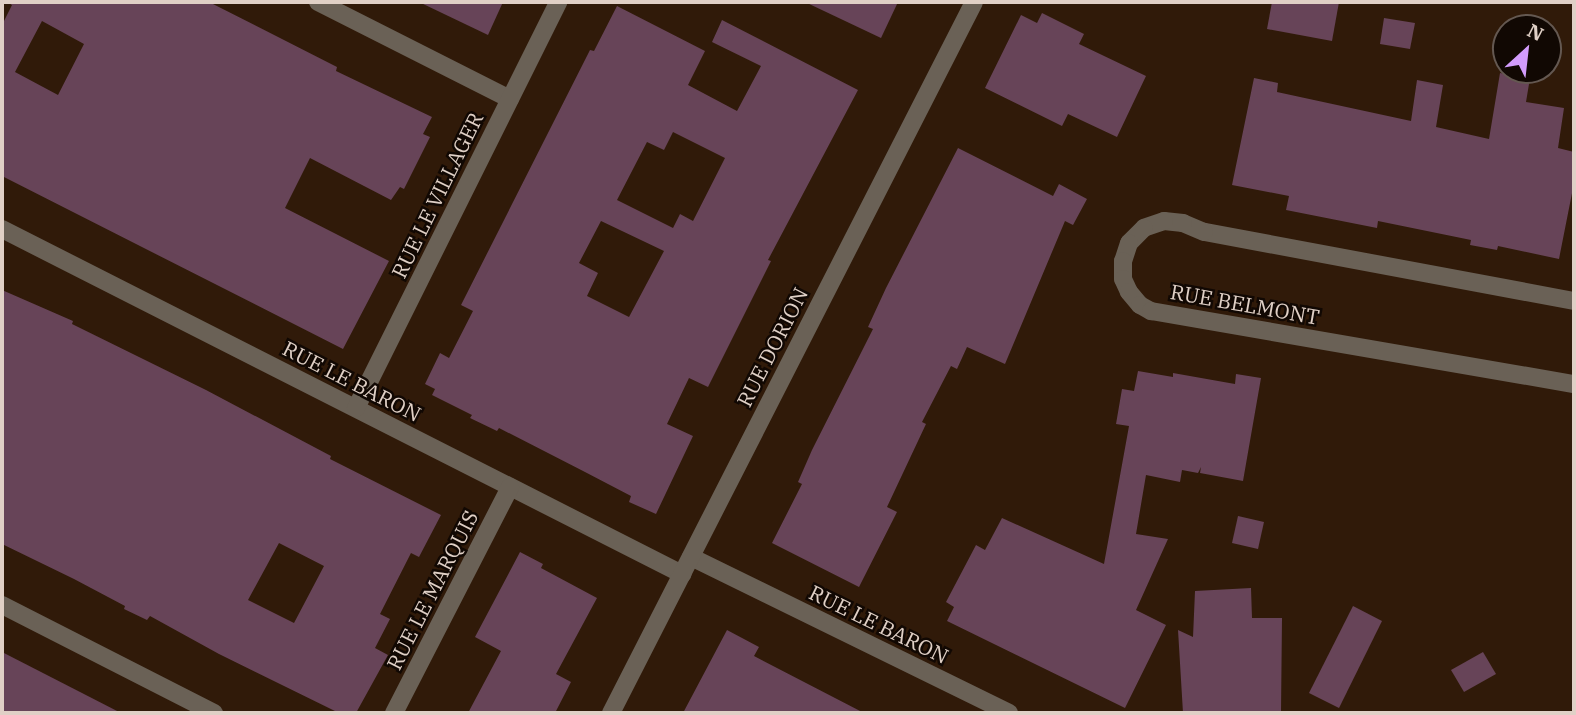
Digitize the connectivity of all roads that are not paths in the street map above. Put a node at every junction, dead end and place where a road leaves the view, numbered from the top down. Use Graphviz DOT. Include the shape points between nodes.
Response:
graph roads {
  1 [pos="318,2"];
  2 [pos="558,2"];
  3 [pos="974,2"];
  4 [pos="510,99"];
  5 [pos="2,229"];
  6 [pos="1574,301"];
  7 [pos="1574,384"];
  8 [pos="356,408"];
  9 [pos="510,487"];
  10 [pos="691,557"];
  11 [pos="682,574"];
  12 [pos="2,605"];
  13 [pos="214,713"];
  14 [pos="394,713"];
  15 [pos="611,713"];
  16 [pos="1009,713"];
  1 -- 4 [label="street"];
  2 -- 4 [label="street, RUE LE VILLAGER"];
  3 -- 10 [label="street, RUE DORION"];
  4 -- 8 [label="street, RUE LE VILLAGER"];
  5 -- 8 [label="street, RUE LE BARON"];
  6 -- 7 [label="street, RUE BELMONT" via="1164,221 1144,228 1129,243 1123,261 1129,292 1139,305 1152,311"];
  8 -- 9 [label="street, RUE LE BARON"];
  9 -- 11 [label="street, RUE LE BARON"];
  9 -- 14 [label="street, RUE LE MARQUIS"];
  10 -- 11 [label="street, RUE DORION"];
  10 -- 16 [label="street, RUE LE BARON"];
  11 -- 15 [label="street, RUE DORION"];
  12 -- 13 [label="street"];
}
